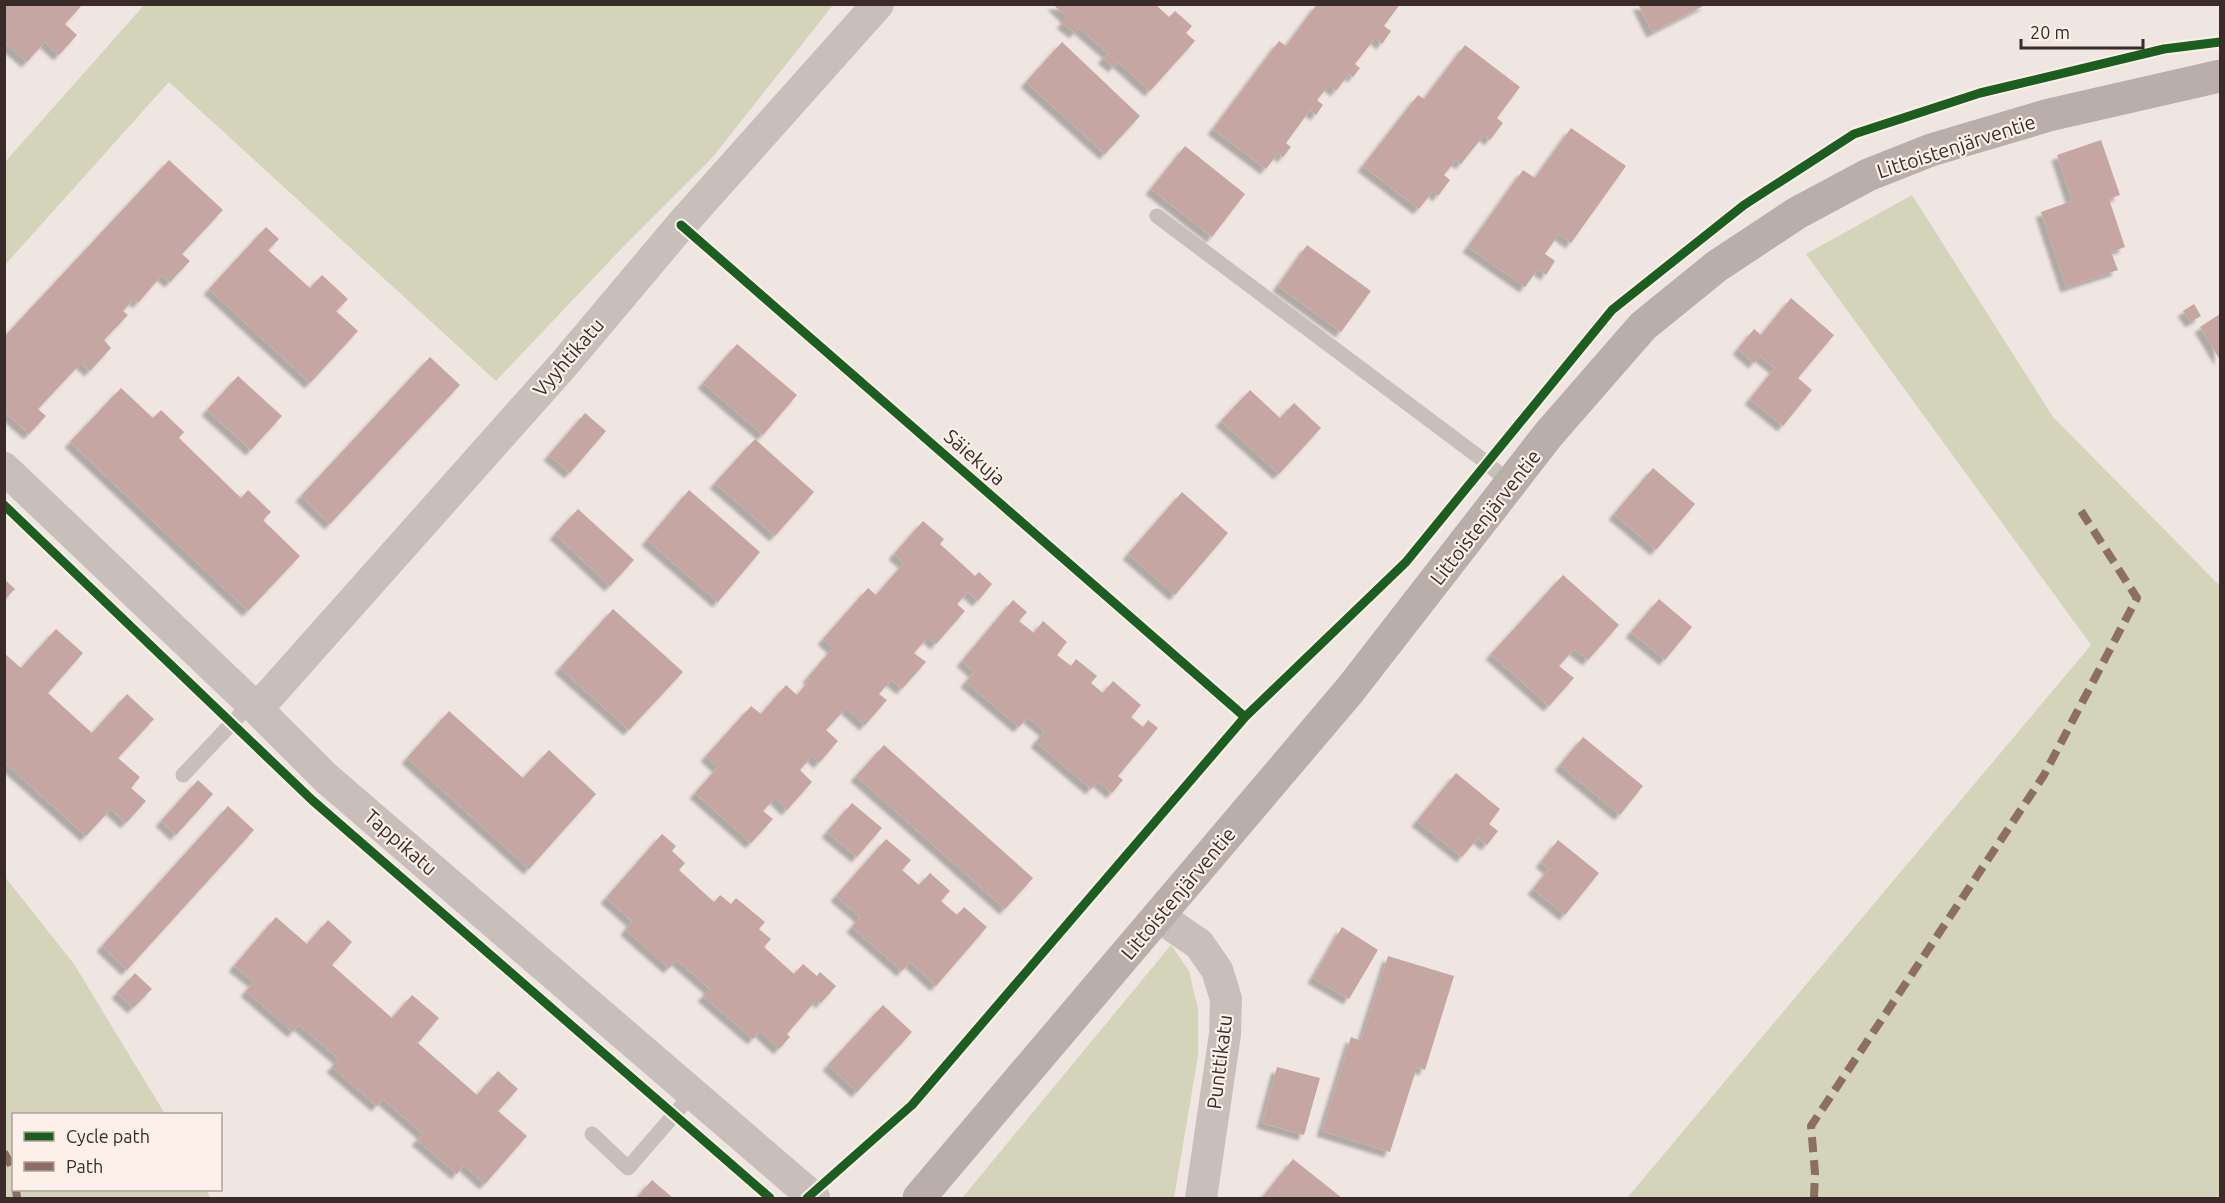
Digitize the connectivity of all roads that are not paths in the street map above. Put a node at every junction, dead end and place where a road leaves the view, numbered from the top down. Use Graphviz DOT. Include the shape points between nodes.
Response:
graph roads {
  1 [pos="878,4"];
  2 [pos="2220,76"];
  3 [pos="1157,216"];
  4 [pos="4,468"];
  5 [pos="1510,484"];
  6 [pos="254,706"];
  7 [pos="183,775"];
  8 [pos="1158,916"];
  9 [pos="692,1094"];
  10 [pos="592,1134"];
  11 [pos="814,1198"];
  12 [pos="919,1198"];
  13 [pos="1201,1198"];
  1 -- 6 [label="street, Vyyhtikatu" via="564,363"];
  2 -- 5 [label="street, Littoistenjärventie" via="2049,115 1931,150 1868,175 1797,213 1717,266 1643,326"];
  3 -- 5 [label="lane"];
  4 -- 6 [label="street, Tappikatu"];
  5 -- 8 [label="street, Littoistenjärventie" via="1350,690"];
  6 -- 7 [label="lane"];
  6 -- 9 [label="street, Tappikatu" via="326,778"];
  8 -- 12 [label="street, Littoistenjärventie"];
  8 -- 13 [label="street, Punttikatu" via="1199,944 1217,970 1226,999 1225,1034"];
  9 -- 10 [label="lane" via="627,1167"];
  9 -- 11 [label="street, Tappikatu"];
}
